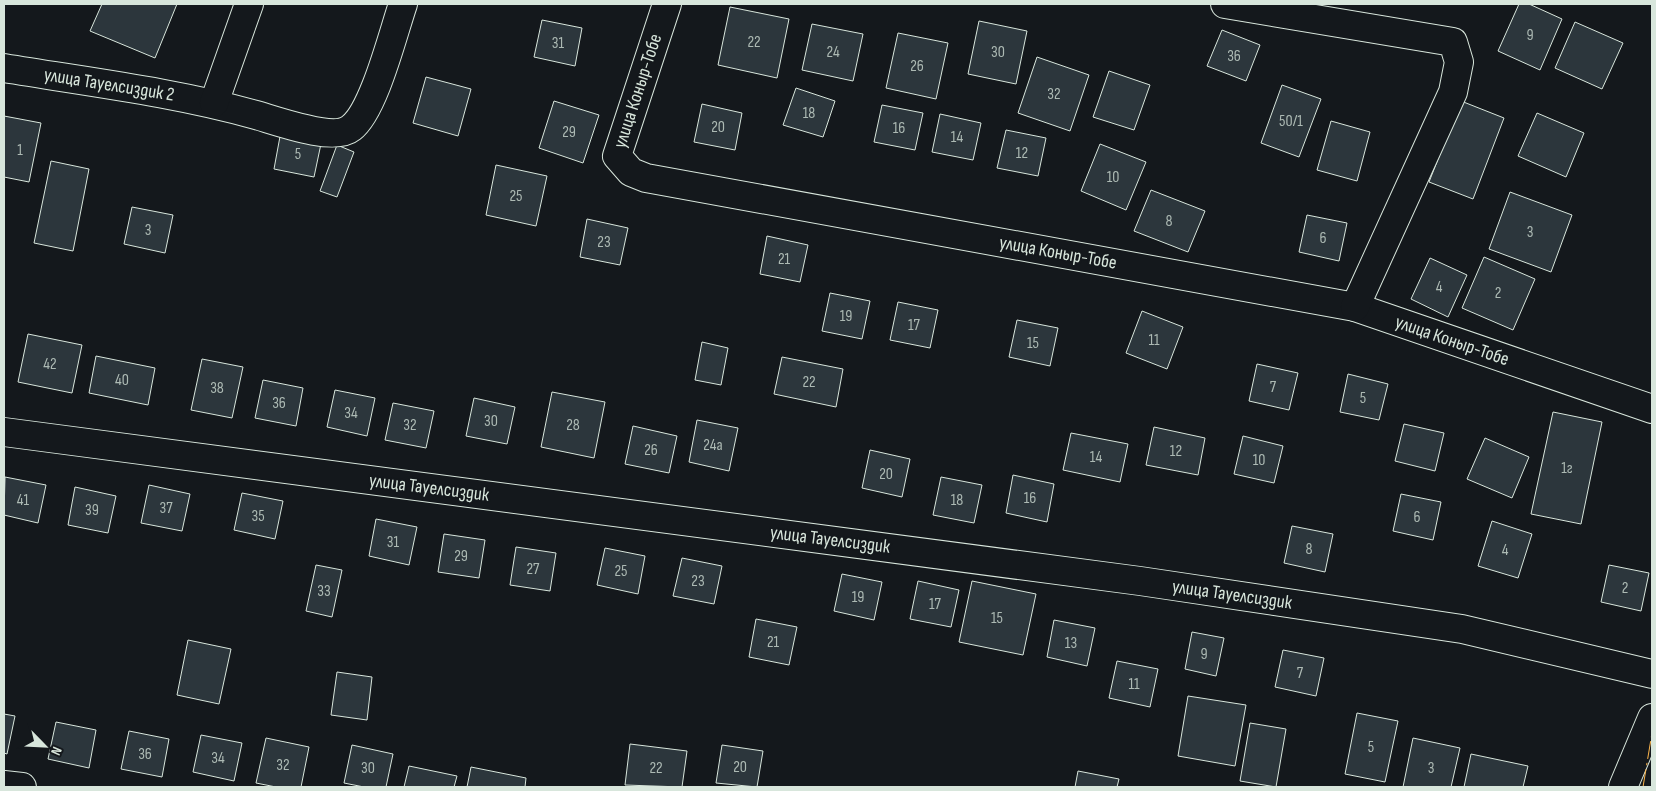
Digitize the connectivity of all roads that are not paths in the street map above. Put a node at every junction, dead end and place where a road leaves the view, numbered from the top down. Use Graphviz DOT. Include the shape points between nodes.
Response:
graph roads {
  1 [pos="249,4"];
  2 [pos="403,4"];
  3 [pos="666,4"];
  4 [pos="1225,4"];
  5 [pos="4,68"];
  6 [pos="214,103"];
  7 [pos="1355,308"];
  8 [pos="1652,409"];
  9 [pos="4,432"];
  10 [pos="1652,674"];
  11 [pos="1652,718"];
  12 [pos="4,785"];
  13 [pos="22,787"];
  14 [pos="1623,787"];
  1 -- 6 [label="street"];
  2 -- 6 [label="street, улица Тауелсиздик 2" via="378,79 362,115 350,130 326,134"];
  3 -- 7 [label="street, улица Коныр-Тобе" via="617,156 631,172 656,180"];
  4 -- 7 [label="street" via="1453,42 1459,62 1453,92"];
  5 -- 6 [label="street, улица Тауелсиздик 2"];
  7 -- 8 [label="street, улица Коныр-Тобе"];
  9 -- 10 [label="street, улица Тауелсиздик" via="1140,581 1462,629"];
  11 -- 14 [label="street"];
  12 -- 13 [label="street"];
}
